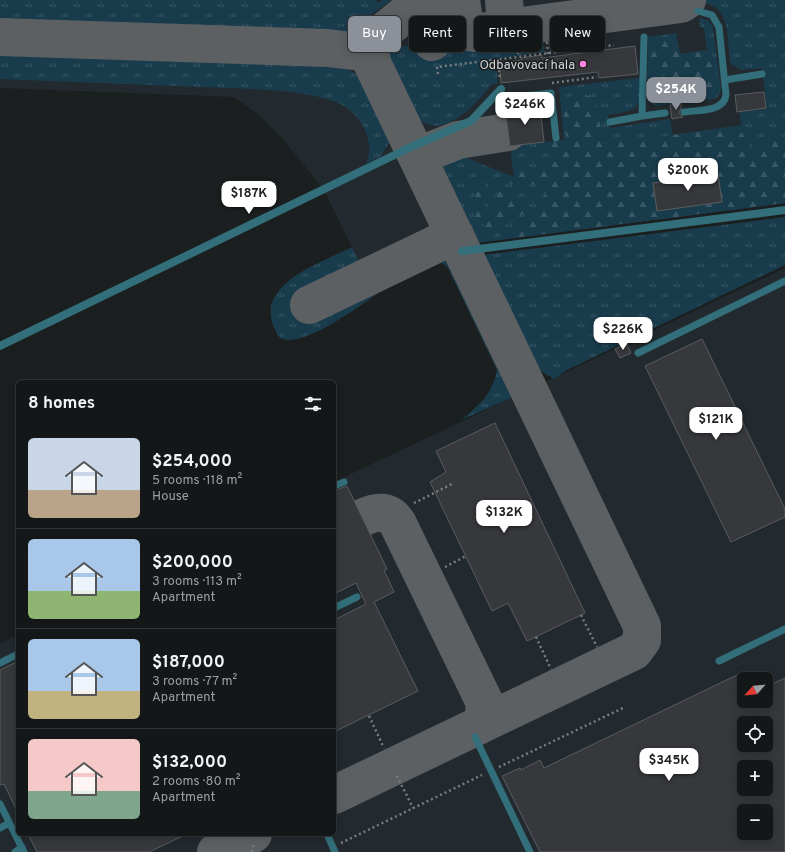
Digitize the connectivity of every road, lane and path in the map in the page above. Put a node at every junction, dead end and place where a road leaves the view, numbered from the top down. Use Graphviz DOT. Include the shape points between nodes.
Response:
graph roads {
  1 [pos="698,11"];
  2 [pos="644,37"];
  3 [pos="547,42"];
  4 [pos="614,45"];
  5 [pos="518,52"];
  6 [pos="548,54"];
  7 [pos="518,57"];
  8 [pos="498,60"];
  9 [pos="438,74"];
  10 [pos="762,74"];
  11 [pos="597,77"];
  12 [pos="725,80"];
  13 [pos="546,83"];
  14 [pos="499,91"];
  15 [pos="684,112"];
  16 [pos="665,113"];
  17 [pos="642,116"];
  18 [pos="610,122"];
  19 [pos="556,138"];
  20 [pos="785,210"];
  21 [pos="462,251"];
  22 [pos="785,281"];
  23 [pos="0,346"];
  24 [pos="638,353"];
  25 [pos="344,482"];
  26 [pos="452,484"];
  27 [pos="336,485"];
  28 [pos="414,503"];
  29 [pos="466,556"];
  30 [pos="445,567"];
  31 [pos="357,597"];
  32 [pos="336,607"];
  33 [pos="581,615"];
  34 [pos="785,629"];
  35 [pos="536,637"];
  36 [pos="597,647"];
  37 [pos="16,655"];
  38 [pos="719,661"];
  39 [pos="0,663"];
  40 [pos="551,669"];
  41 [pos="623,708"];
  42 [pos="369,716"];
  43 [pos="475,737"];
  44 [pos="384,748"];
  45 [pos="491,771"];
  46 [pos="398,776"];
  47 [pos="0,804"];
  48 [pos="413,808"];
  49 [pos="10,823"];
  50 [pos="0,828"];
  51 [pos="16,835"];
  52 [pos="16,836"];
  53 [pos="328,836"];
  54 [pos="254,844"];
  55 [pos="23,849"];
  56 [pos="334,849"];
  57 [pos="15,852"];
  58 [pos="252,852"];
  59 [pos="530,852"];
  1 -- 12 [label="lane" via="708,13 718,22"];
  2 -- 17 [label="lane"];
  3 -- 6 [label="path"];
  4 -- 6 [label="path"];
  5 -- 7 [label="path"];
  6 -- 7 [label="path"];
  7 -- 8 [label="path"];
  8 -- 9 [label="path" via="437,67"];
  8 -- 14 [label="path"];
  10 -- 12 [label="lane"];
  11 -- 13 [label="path"];
  12 -- 15 [label="lane" via="726,98 720,106"];
  14 -- 19 [label="lane" via="506,98 551,94"];
  14 -- 23 [label="street" via="464,125 413,146"];
  16 -- 17 [label="lane"];
  17 -- 18 [label="lane"];
  20 -- 21 [label="street"];
  22 -- 24 [label="lane"];
  25 -- 27 [label="lane"];
  26 -- 28 [label="path"];
  29 -- 30 [label="path"];
  31 -- 32 [label="lane"];
  33 -- 36 [label="path"];
  34 -- 38 [label="lane"];
  35 -- 40 [label="path"];
  37 -- 39 [label="lane"];
  41 -- 45 [label="path"];
  42 -- 44 [label="path"];
  43 -- 45 [label="lane"];
  45 -- 48 [label="path"];
  45 -- 59 [label="lane"];
  46 -- 48 [label="path"];
  47 -- 49 [label="lane"];
  48 -- 56 [label="path"];
  49 -- 50 [label="lane"];
  49 -- 51 [label="lane"];
  52 -- 55 [label="lane"];
  53 -- 56 [label="lane"];
  54 -- 58 [label="path"];
  55 -- 57 [label="lane"];
}
